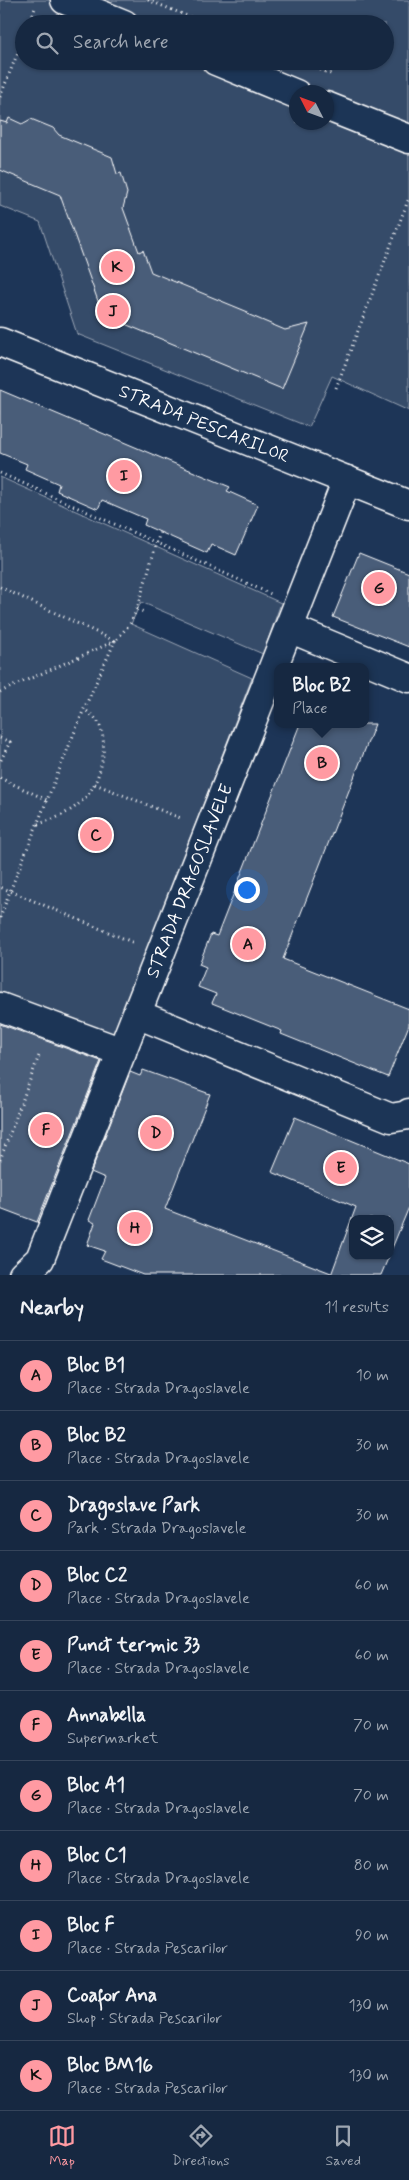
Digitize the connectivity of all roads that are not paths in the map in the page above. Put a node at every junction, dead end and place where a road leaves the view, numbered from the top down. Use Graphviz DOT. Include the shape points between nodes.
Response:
graph roads {
  1 [pos="65,0"];
  2 [pos="102,15"];
  3 [pos="238,70"];
  4 [pos="289,91"];
  5 [pos="334,109"];
  6 [pos="409,139"];
  7 [pos="0,342"];
  8 [pos="347,480"];
  9 [pos="409,505"];
  10 [pos="293,617"];
  11 [pos="275,663"];
  12 [pos="274,665"];
  13 [pos="409,678"];
  14 [pos="0,1007"];
  15 [pos="137,1014"];
  16 [pos="122,1052"];
  17 [pos="409,1113"];
  18 [pos="0,1271"];
  19 [pos="11,1275"];
  20 [pos="22,1275"];
  1 -- 2 [label="street"];
  3 -- 4 [label="street"];
  5 -- 6 [label="street"];
  7 -- 8 [label="street, STRADA PESCARILOR"];
  8 -- 9 [label="street, STRADA PESCARILOR"];
  8 -- 10 [label="street, STRADA DRAGOSLAVELE"];
  10 -- 11 [label="street, STRADA DRAGOSLAVELE"];
  10 -- 13 [label="street"];
  12 -- 15 [label="street, STRADA DRAGOSLAVELE"];
  14 -- 16 [label="street"];
  15 -- 16 [label="street, STRADA DRAGOSLAVELE"];
  15 -- 17 [label="street" via="391,1118"];
  16 -- 20 [label="street, STRADA DRAGOSLAVELE" via="40,1259"];
  18 -- 19 [label="street"];
}
